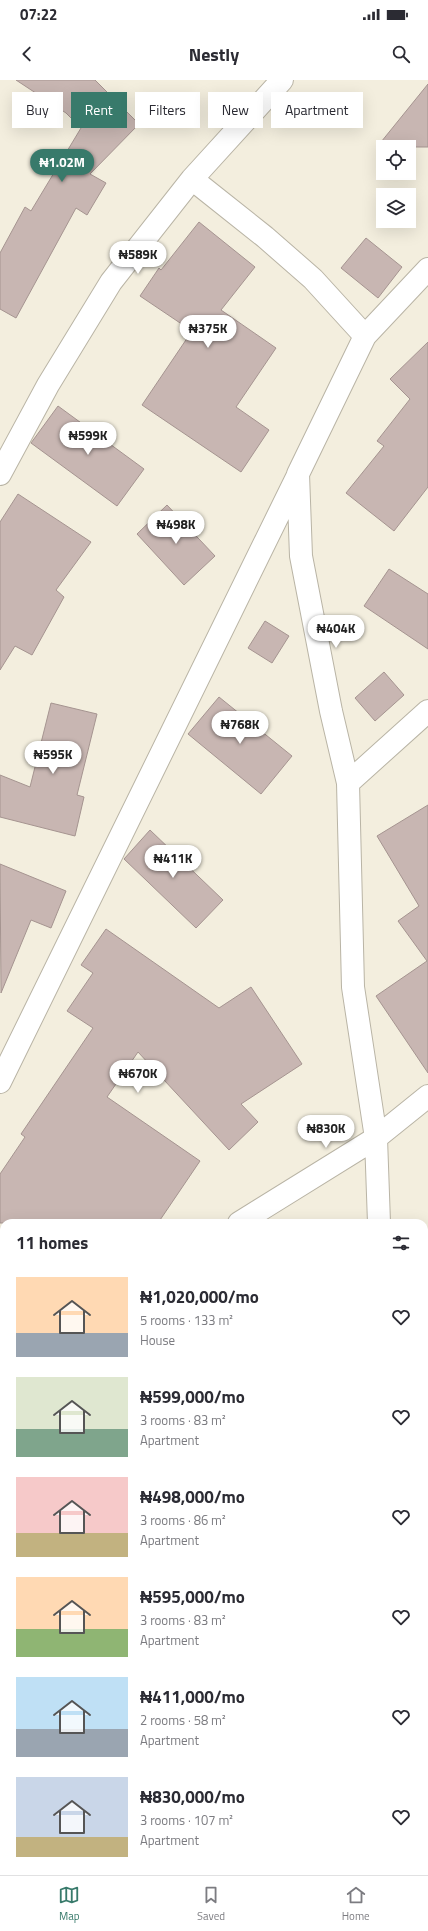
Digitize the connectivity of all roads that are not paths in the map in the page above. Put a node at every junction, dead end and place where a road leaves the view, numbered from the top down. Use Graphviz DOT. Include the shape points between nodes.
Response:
graph roads {
  1 [pos="282,80"];
  2 [pos="192,179"];
  3 [pos="428,269"];
  4 [pos="365,336"];
  5 [pos="0,474"];
  6 [pos="298,474"];
  7 [pos="428,711"];
  8 [pos="348,783"];
  9 [pos="0,1082"];
  10 [pos="428,1096"];
  11 [pos="376,1138"];
  12 [pos="245,1219"];
  13 [pos="379,1219"];
  1 -- 2 [label="street"];
  2 -- 4 [label="street" via="313,279"];
  2 -- 5 [label="street" via="111,282 48,386"];
  3 -- 4 [label="street"];
  4 -- 6 [label="street"];
  6 -- 8 [label="street" via="301,556"];
  6 -- 9 [label="street"];
  7 -- 8 [label="street"];
  8 -- 11 [label="street" via="353,987"];
  10 -- 11 [label="street"];
  11 -- 12 [label="street"];
  11 -- 13 [label="street"];
}
